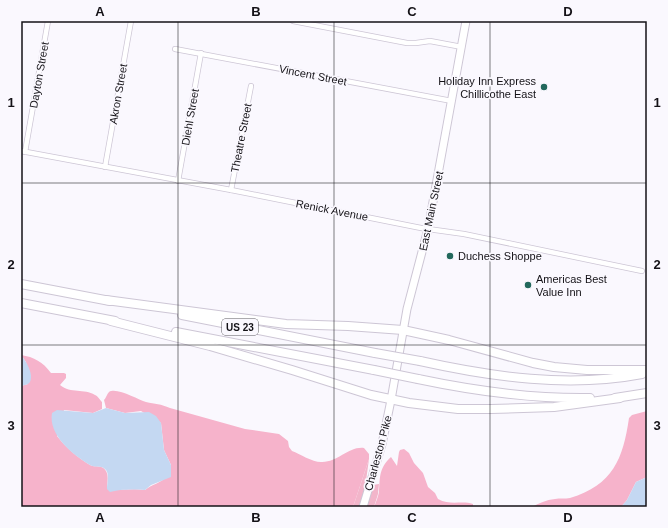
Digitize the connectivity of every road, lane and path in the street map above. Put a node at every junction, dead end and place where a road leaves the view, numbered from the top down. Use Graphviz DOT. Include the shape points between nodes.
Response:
graph roads {
  1 [pos="48,21"];
  2 [pos="131,21"];
  3 [pos="293,21"];
  4 [pos="466,21"];
  5 [pos="462,47"];
  6 [pos="175,49"];
  7 [pos="201,53"];
  8 [pos="251,86"];
  9 [pos="452,101"];
  10 [pos="23,151"];
  11 [pos="105,167"];
  12 [pos="178,181"];
  13 [pos="231,190"];
  14 [pos="428,229"];
  15 [pos="642,271"];
  16 [pos="21,284"];
  17 [pos="106,300"];
  18 [pos="21,303"];
  19 [pos="111,321"];
  20 [pos="403,330"];
  21 [pos="647,372"];
  22 [pos="647,393"];
  23 [pos="620,398"];
  24 [pos="391,400"];
  25 [pos="363,507"];
  1 -- 10 [label="street, Dayton Street"];
  2 -- 11 [label="street, Akron Street"];
  3 -- 5 [label="street" via="411,44 430,42"];
  4 -- 5 [label="main road, East Main Street"];
  5 -- 9 [label="main road, East Main Street"];
  6 -- 7 [label="street, Vincent Street"];
  7 -- 9 [label="street, Vincent Street"];
  7 -- 12 [label="street, Diehl Street"];
  8 -- 13 [label="street, Theatre Street"];
  9 -- 14 [label="main road, East Main Street"];
  10 -- 11 [label="street, Renick Avenue"];
  11 -- 12 [label="street, Renick Avenue"];
  12 -- 13 [label="street, Renick Avenue"];
  13 -- 14 [label="street, Renick Avenue"];
  14 -- 15 [label="street, Renick Avenue"];
  14 -- 20 [label="main road, East Main Street"];
  16 -- 17 [label="highway, US 23"];
  17 -- 20 [label="highway" via="286,324"];
  17 -- 21 [label="highway, US 23, bridge" via="465,371 566,381 618,379"];
  18 -- 19 [label="highway, US 23"];
  19 -- 23 [label="highway, US 23, bridge" via="461,388 515,395"];
  19 -- 24 [label="highway" via="210,346"];
  20 -- 21 [label="highway" via="554,367"];
  20 -- 24 [label="main road, East Main Street"];
  22 -- 23 [label="highway, US 23"];
  23 -- 24 [label="highway" via="554,407 491,409 451,408"];
  24 -- 25 [label="main road, Charleston Pike"];
}
